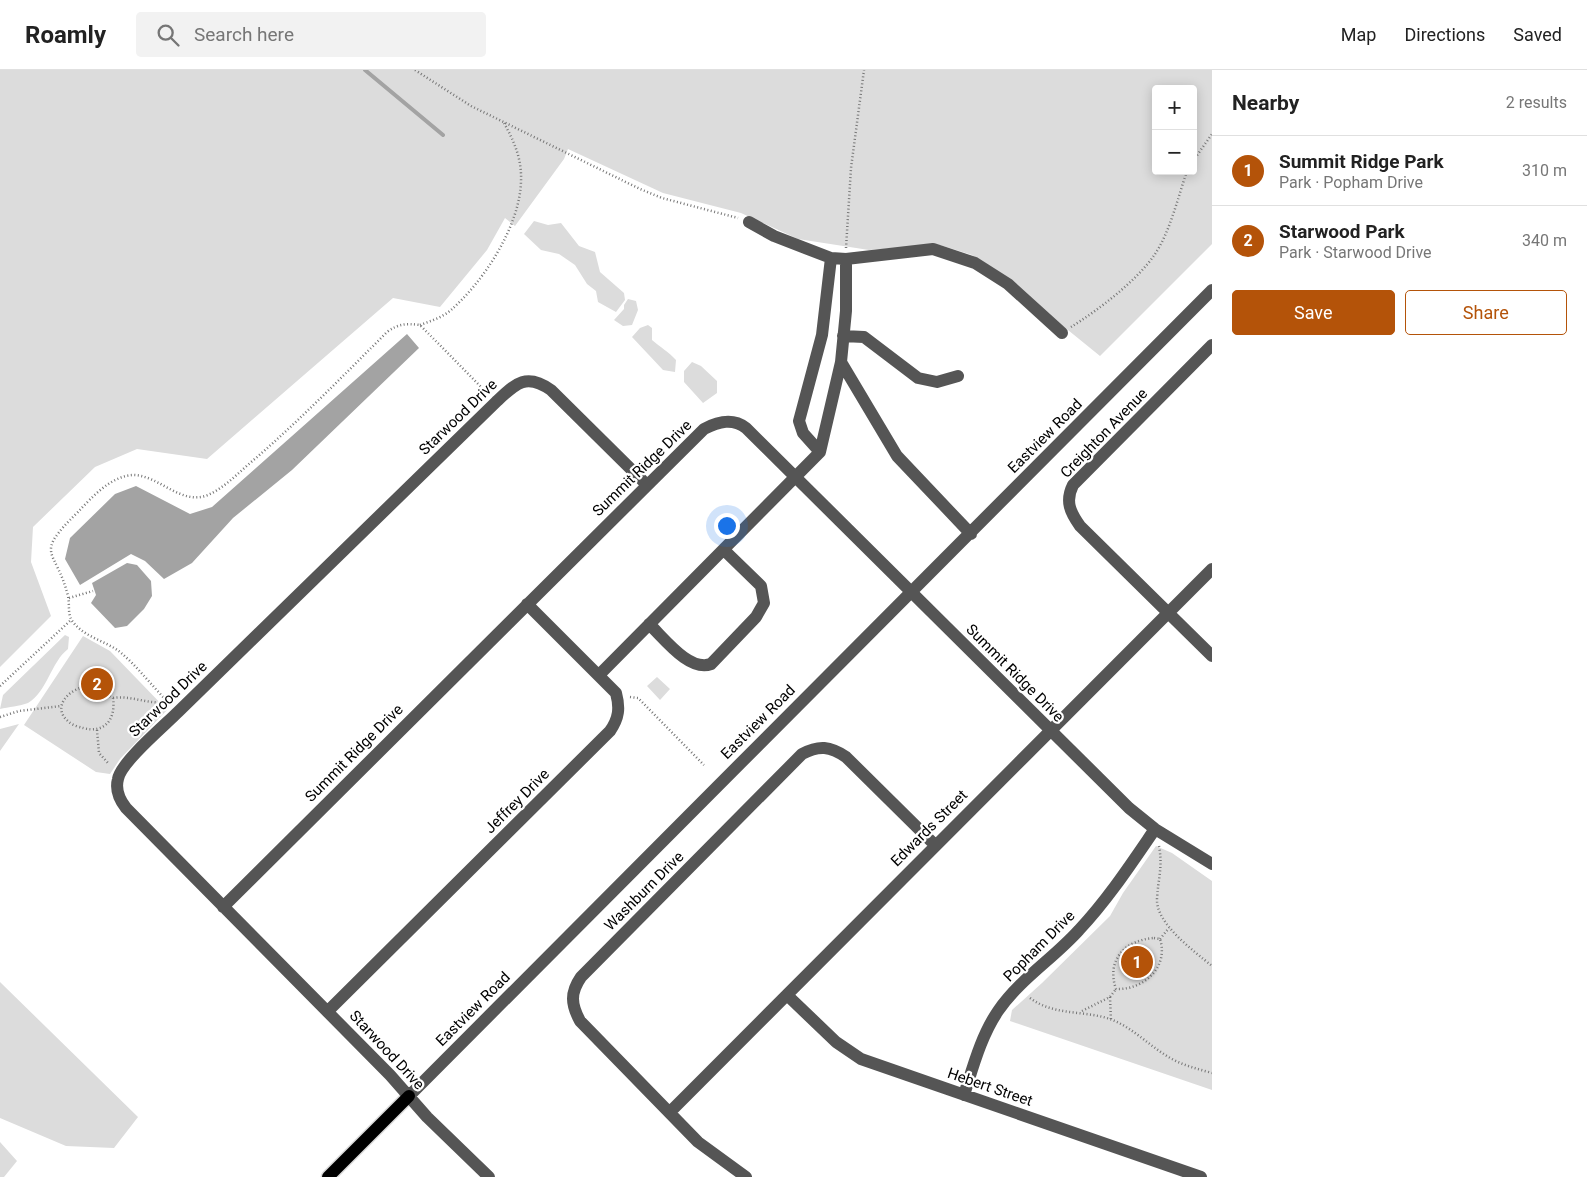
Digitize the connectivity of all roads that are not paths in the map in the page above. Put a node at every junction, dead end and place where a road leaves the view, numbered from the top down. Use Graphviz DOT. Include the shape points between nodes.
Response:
graph roads {
  1 [pos="749,222"];
  2 [pos="831,258"];
  3 [pos="846,259"];
  4 [pos="1212,290"];
  5 [pos="1062,332"];
  6 [pos="843,336"];
  7 [pos="1212,345"];
  8 [pos="841,362"];
  9 [pos="958,376"];
  10 [pos="820,452"];
  11 [pos="795,477"];
  12 [pos="647,485"];
  13 [pos="971,534"];
  14 [pos="724,550"];
  15 [pos="1212,569"];
  16 [pos="910,591"];
  17 [pos="527,604"];
  18 [pos="1169,613"];
  19 [pos="650,624"];
  20 [pos="1212,656"];
  21 [pos="599,675"];
  22 [pos="1049,730"];
  23 [pos="1155,830"];
  24 [pos="934,845"];
  25 [pos="1212,864"];
  26 [pos="222,907"];
  27 [pos="786,995"];
  28 [pos="328,1011"];
  29 [pos="964,1095"];
  30 [pos="409,1096"];
  31 [pos="670,1112"];
  32 [pos="328,1177"];
  33 [pos="489,1177"];
  34 [pos="746,1177"];
  35 [pos="1202,1177"];
  1 -- 2 [label="street" via="774,236"];
  2 -- 3 [label="street"];
  2 -- 10 [label="street" via="822,335 799,421 804,433"];
  3 -- 5 [label="street" via="933,249 975,263 1008,284"];
  3 -- 6 [label="street"];
  4 -- 13 [label="street, Eastview Road"];
  6 -- 8 [label="street"];
  6 -- 9 [label="street" via="864,337 918,378 937,382"];
  7 -- 18 [label="street, Creighton Avenue" via="1069,493 1071,514 1080,526"];
  8 -- 10 [label="street"];
  8 -- 13 [label="street" via="897,456"];
  10 -- 11 [label="street"];
  11 -- 12 [label="street, Summit Ridge Drive" via="746,428 731,421 704,429"];
  11 -- 14 [label="street"];
  11 -- 16 [label="street, Summit Ridge Drive"];
  12 -- 17 [label="street, Summit Ridge Drive"];
  12 -- 26 [label="street, Starwood Drive" via="541,383 531,380 520,382 121,770 117,785 120,801"];
  13 -- 16 [label="street, Eastview Road"];
  14 -- 19 [label="street"];
  14 -- 19 [label="street" via="761,586 765,598 756,618 711,664 700,666 689,662"];
  15 -- 18 [label="street, Edwards Street"];
  16 -- 22 [label="street, Summit Ridge Drive"];
  16 -- 30 [label="street, Eastview Road"];
  17 -- 21 [label="street, Jeffrey Drive"];
  17 -- 26 [label="street, Summit Ridge Drive"];
  18 -- 20 [label="street, Creighton Avenue"];
  18 -- 22 [label="street, Edwards Street"];
  19 -- 21 [label="street"];
  21 -- 28 [label="street, Jeffrey Drive" via="616,693 618,700 618,715 610,731"];
  22 -- 23 [label="street, Summit Ridge Drive"];
  22 -- 24 [label="street, Edwards Street"];
  23 -- 25 [label="street, Summit Ridge Drive"];
  23 -- 29 [label="street, Popham Drive" via="1110,895 1079,931 998,1010 983,1039"];
  24 -- 27 [label="street, Edwards Street"];
  24 -- 31 [label="street, Washburn Drive" via="846,757 825,746 813,748 802,754 581,977 572,996 573,1008 580,1021"];
  26 -- 28 [label="street, Starwood Drive"];
  27 -- 29 [label="street, Hebert Street" via="836,1042 861,1059"];
  27 -- 31 [label="street, Edwards Street"];
  28 -- 30 [label="street, Starwood Drive"];
  29 -- 35 [label="street, Hebert Street"];
  30 -- 32 [label="main road, Eastview Road"];
  30 -- 33 [label="street, Starwood Drive"];
  31 -- 34 [label="street, Washburn Drive" via="698,1142"];
}
